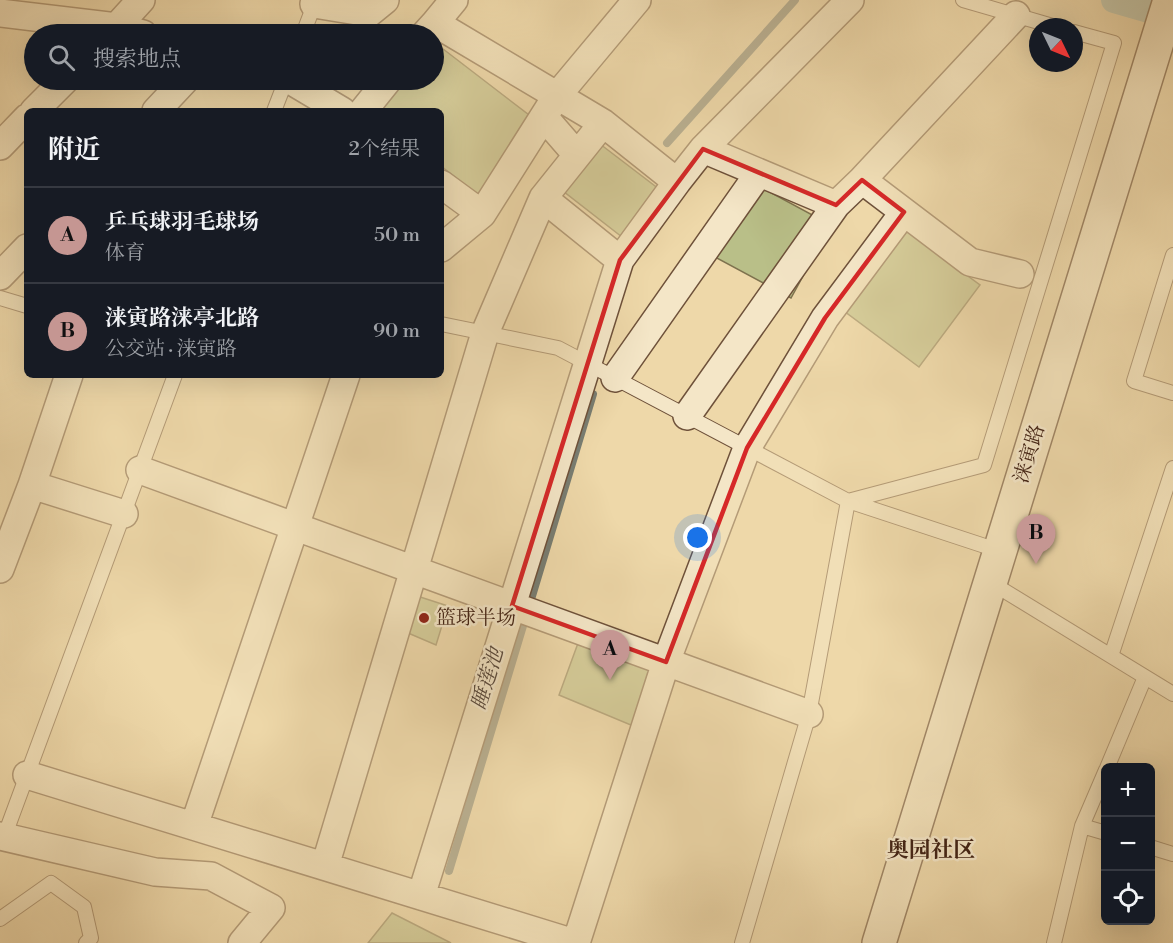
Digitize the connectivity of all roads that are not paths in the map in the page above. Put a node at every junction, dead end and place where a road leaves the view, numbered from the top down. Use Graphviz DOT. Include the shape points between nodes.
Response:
graph roads {
  1 [pos="9,0"];
  2 [pos="141,0"];
  3 [pos="386,0"];
  4 [pos="454,0"];
  5 [pos="637,0"];
  6 [pos="850,0"];
  7 [pos="963,0"];
  8 [pos="1170,0"];
  9 [pos="315,2"];
  10 [pos="0,12"];
  11 [pos="1016,15"];
  12 [pos="1029,19"];
  13 [pos="74,24"];
  14 [pos="128,24"];
  15 [pos="307,24"];
  16 [pos="434,24"];
  17 [pos="1083,35"];
  18 [pos="444,38"];
  19 [pos="55,90"];
  20 [pos="176,90"];
  21 [pos="283,90"];
  22 [pos="305,90"];
  23 [pos="380,90"];
  24 [pos="550,107"];
  25 [pos="37,108"];
  26 [pos="159,108"];
  27 [pos="275,108"];
  28 [pos="337,108"];
  29 [pos="365,108"];
  30 [pos="24,121"];
  31 [pos="603,123"];
  32 [pos="0,146"];
  33 [pos="703,149"];
  34 [pos="577,155"];
  35 [pos="759,173"];
  36 [pos="862,180"];
  37 [pos="677,182"];
  38 [pos="444,186"];
  39 [pos="543,198"];
  40 [pos="836,205"];
  41 [pos="904,212"];
  42 [pos="482,214"];
  43 [pos="444,246"];
  44 [pos="24,251"];
  45 [pos="1173,255"];
  46 [pos="620,260"];
  47 [pos="1020,274"];
  48 [pos="0,276"];
  49 [pos="0,297"];
  50 [pos="24,305"];
  51 [pos="444,325"];
  52 [pos="485,333"];
  53 [pos="587,363"];
  54 [pos="68,378"];
  55 [pos="174,378"];
  56 [pos="345,378"];
  57 [pos="615,378"];
  58 [pos="1173,393"];
  59 [pos="687,416"];
  60 [pos="747,448"];
  61 [pos="1173,468"];
  62 [pos="140,470"];
  63 [pos="32,485"];
  64 [pos="848,501"];
  65 [pos="124,514"];
  66 [pos="297,527"];
  67 [pos="6,533"];
  68 [pos="1000,552"];
  69 [pos="0,569"];
  70 [pos="414,570"];
  71 [pos="990,582"];
  72 [pos="525,610"];
  73 [pos="1111,656"];
  74 [pos="666,662"];
  75 [pos="1145,677"];
  76 [pos="1173,694"];
  77 [pos="809,714"];
  78 [pos="1109,763"];
  79 [pos="27,775"];
  80 [pos="1101,781"];
  81 [pos="194,826"];
  82 [pos="1082,826"];
  83 [pos="1101,832"];
  84 [pos="1,840"];
  85 [pos="1155,849"];
  86 [pos="1173,854"];
  87 [pos="325,866"];
  88 [pos="421,896"];
  89 [pos="0,919"];
  90 [pos="86,943"];
  91 [pos="242,943"];
  92 [pos="575,943"];
  93 [pos="742,943"];
  94 [pos="879,943"];
  95 [pos="1054,943"];
  1 -- 10 [label="street"];
  2 -- 14 [label="street"];
  3 -- 9 [label="street" via="369,13"];
  4 -- 16 [label="street"];
  5 -- 24 [label="street"];
  6 -- 33 [label="street"];
  7 -- 11 [label="lane"];
  8 -- 68 [label="street, 涞寅路"];
  9 -- 15 [label="lane"];
  10 -- 13 [label="street"];
  11 -- 12 [label="lane"];
  11 -- 36 [label="street"];
  17 -- 64 [label="lane" via="1114,44 984,465"];
  18 -- 24 [label="street"];
  19 -- 25 [label="street"];
  20 -- 26 [label="street"];
  21 -- 27 [label="lane"];
  22 -- 28 [label="street"];
  23 -- 29 [label="street"];
  24 -- 31 [label="street"];
  24 -- 34 [label="street"];
  24 -- 42 [label="street"];
  30 -- 32 [label="street"];
  31 -- 34 [label="street"];
  31 -- 37 [label="street"];
  33 -- 35 [label="street"];
  33 -- 37 [label="street"];
  34 -- 39 [label="street"];
  35 -- 40 [label="street"];
  35 -- 57 [label="street"];
  36 -- 40 [label="street"];
  36 -- 41 [label="street"];
  37 -- 46 [label="street"];
  38 -- 42 [label="street"];
  39 -- 46 [label="street"];
  39 -- 52 [label="street"];
  40 -- 59 [label="street"];
  41 -- 47 [label="street" via="970,262"];
  41 -- 60 [label="street" via="825,318"];
  42 -- 43 [label="street"];
  44 -- 48 [label="street"];
  45 -- 58 [label="lane" via="1134,381"];
  46 -- 53 [label="street"];
  49 -- 50 [label="lane"];
  51 -- 52 [label="lane"];
  52 -- 53 [label="lane" via="558,348"];
  52 -- 70 [label="street"];
  53 -- 57 [label="lane"];
  53 -- 72 [label="street"];
  54 -- 63 [label="street"];
  55 -- 62 [label="lane"];
  56 -- 66 [label="street"];
  57 -- 59 [label="lane"];
  59 -- 60 [label="lane"];
  60 -- 64 [label="lane"];
  60 -- 74 [label="street"];
  61 -- 73 [label="lane"];
  62 -- 65 [label="lane"];
  62 -- 66 [label="street"];
  63 -- 65 [label="street"];
  63 -- 67 [label="street"];
  64 -- 68 [label="lane"];
  64 -- 77 [label="lane"];
  65 -- 79 [label="lane"];
  66 -- 70 [label="street"];
  66 -- 81 [label="street"];
  67 -- 69 [label="street"];
  68 -- 71 [label="street, 涞寅路"];
  70 -- 72 [label="street"];
  70 -- 87 [label="street"];
  71 -- 73 [label="lane"];
  71 -- 94 [label="street, 涞寅路"];
  72 -- 74 [label="street"];
  72 -- 88 [label="street"];
  73 -- 75 [label="lane"];
  74 -- 77 [label="street"];
  74 -- 92 [label="street"];
  75 -- 76 [label="lane"];
  75 -- 78 [label="lane"];
  77 -- 93 [label="lane"];
  79 -- 81 [label="street"];
  79 -- 84 [label="lane"];
  80 -- 82 [label="lane"];
  81 -- 87 [label="street"];
  82 -- 83 [label="lane"];
  82 -- 95 [label="lane"];
  84 -- 91 [label="street" via="155,872 211,876 271,908"];
  85 -- 86 [label="lane"];
  87 -- 88 [label="street"];
  88 -- 92 [label="street"];
  89 -- 90 [label="lane" via="51,883 84,907 91,938"];
}
